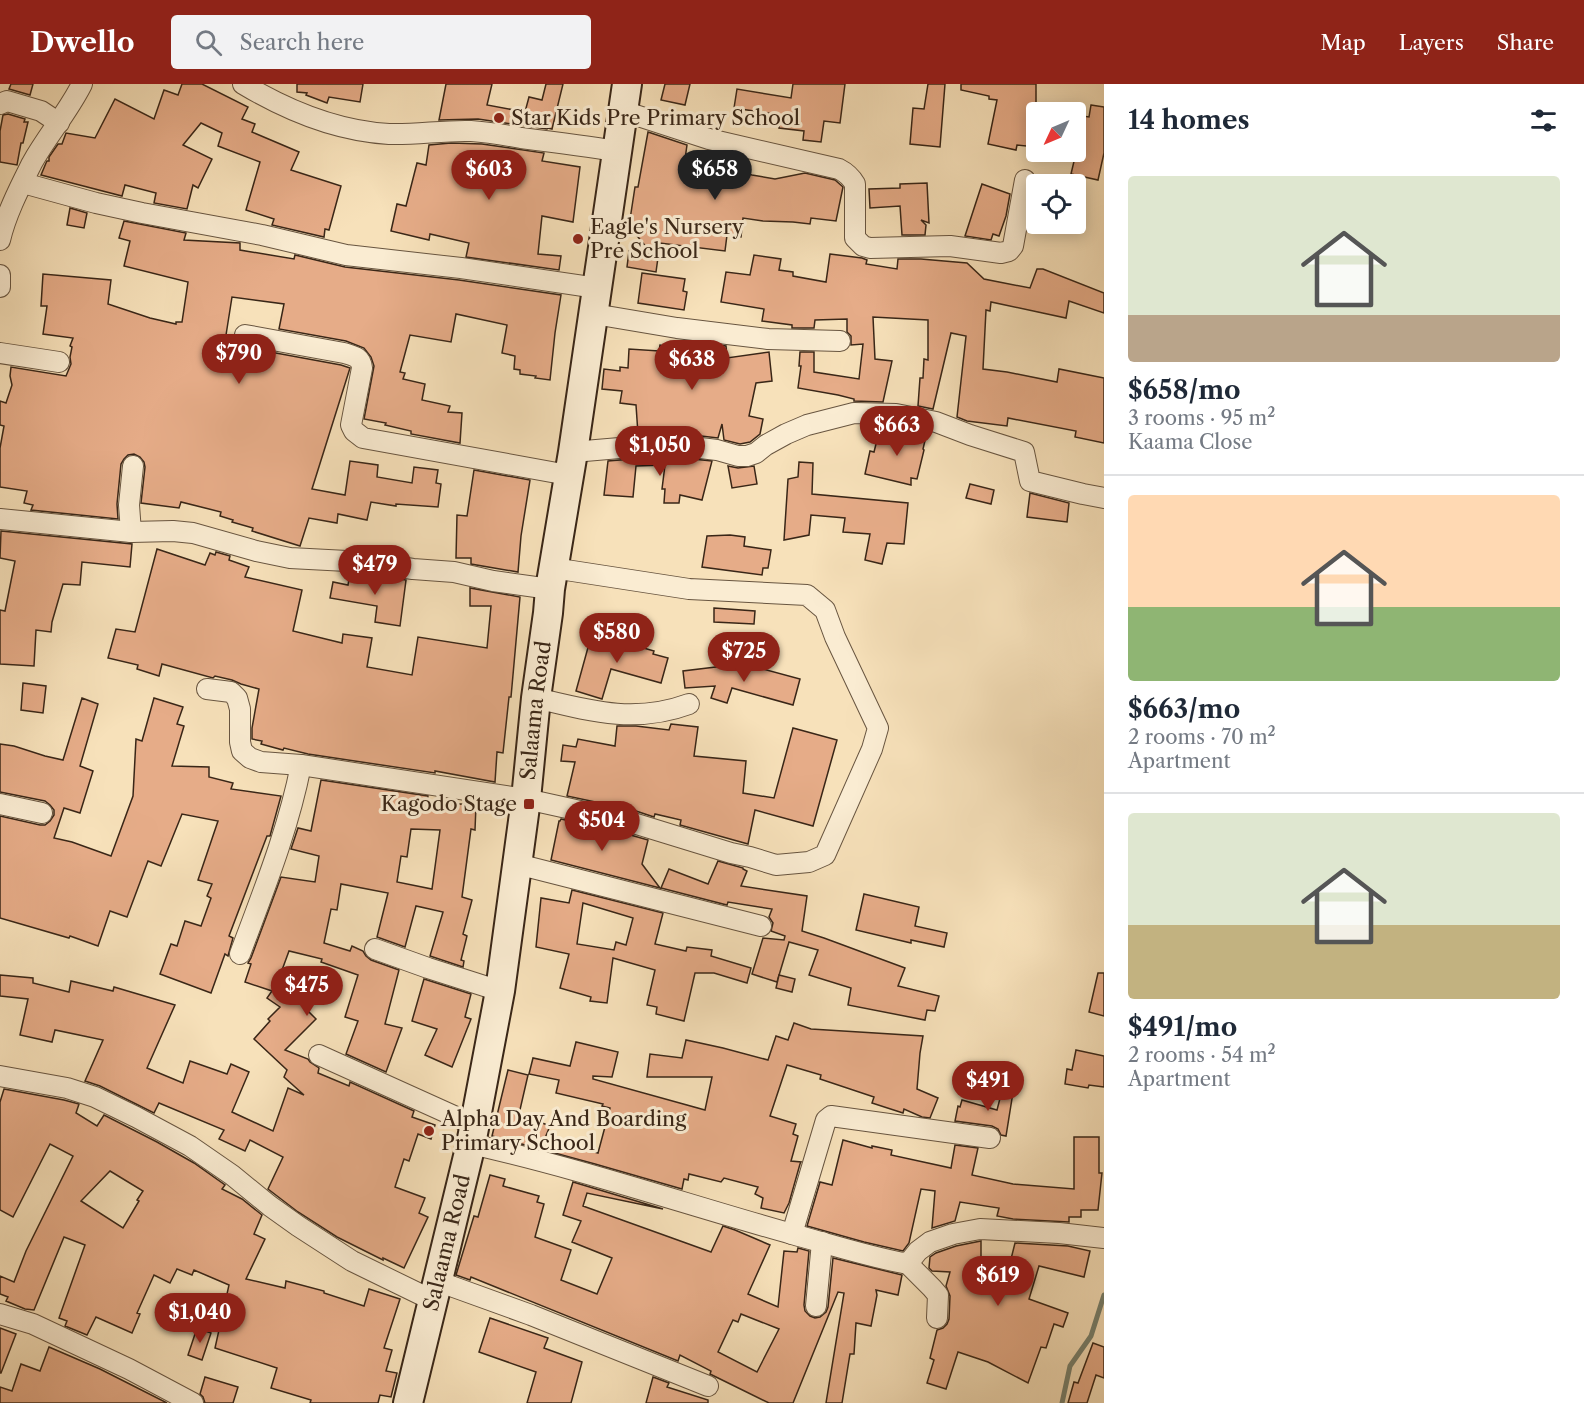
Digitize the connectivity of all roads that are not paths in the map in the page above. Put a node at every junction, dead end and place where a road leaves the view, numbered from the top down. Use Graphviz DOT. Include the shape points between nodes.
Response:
graph roads {
  1 [pos="82,84"];
  2 [pos="243,84"];
  3 [pos="625,98"];
  4 [pos="0,104"];
  5 [pos="59,123"];
  6 [pos="616,151"];
  7 [pos="1025,180"];
  8 [pos="23,183"];
  9 [pos="0,240"];
  10 [pos="0,275"];
  11 [pos="0,287"];
  12 [pos="595,301"];
  13 [pos="245,335"];
  14 [pos="840,342"];
  15 [pos="0,353"];
  16 [pos="59,362"];
  17 [pos="571,464"];
  18 [pos="133,466"];
  19 [pos="1104,498"];
  20 [pos="0,519"];
  21 [pos="131,532"];
  22 [pos="552,579"];
  23 [pos="207,689"];
  24 [pos="536,698"];
  25 [pos="689,704"];
  26 [pos="301,765"];
  27 [pos="526,799"];
  28 [pos="0,804"];
  29 [pos="42,813"];
  30 [pos="517,864"];
  31 [pos="761,926"];
  32 [pos="375,949"];
  33 [pos="240,954"];
  34 [pos="500,991"];
  35 [pos="319,1055"];
  36 [pos="0,1076"];
  37 [pos="472,1135"];
  38 [pos="990,1138"];
  39 [pos="792,1234"];
  40 [pos="1104,1238"];
  41 [pos="822,1242"];
  42 [pos="907,1263"];
  43 [pos="434,1291"];
  44 [pos="816,1306"];
  45 [pos="0,1314"];
  46 [pos="937,1318"];
  47 [pos="708,1386"];
  48 [pos="193,1403"];
  49 [pos="408,1403"];
  1 -- 5 [label="street"];
  2 -- 6 [label="street" via="300,114 359,131 473,131"];
  3 -- 6 [label="main road, Salaama Road"];
  3 -- 7 [label="street" via="709,139 846,172 855,184 855,238 870,248 950,246 994,253 1009,250 1013,246"];
  4 -- 5 [label="street" via="7,101 41,111"];
  5 -- 8 [label="street"];
  6 -- 12 [label="main road, Salaama Road"];
  8 -- 9 [label="street"];
  8 -- 12 [label="street" via="142,213 346,255 461,268"];
  10 -- 11 [label="street"];
  12 -- 14 [label="street" via="677,328 768,339"];
  12 -- 17 [label="main road, Salaama Road"];
  13 -- 17 [label="street" via="357,357 362,368 351,425 363,438"];
  15 -- 16 [label="street"];
  17 -- 19 [label="street" via="644,446 684,446 747,456 807,425 854,413 896,414 936,422 1024,452 1030,481"];
  17 -- 22 [label="main road, Salaama Road"];
  18 -- 21 [label="street"];
  20 -- 21 [label="street"];
  21 -- 22 [label="street" via="193,533 290,558 366,561 493,581"];
  22 -- 24 [label="main road, Salaama Road"];
  22 -- 27 [label="street" via="807,595 825,610 878,728 825,855 809,862 776,865 630,822"];
  23 -- 26 [label="street" via="231,692 237,698 240,742 242,751 250,758"];
  24 -- 25 [label="street" via="622,715 654,714"];
  24 -- 27 [label="main road, Salaama Road"];
  26 -- 27 [label="street"];
  26 -- 33 [label="street" via="282,840"];
  27 -- 30 [label="main road, Salaama Road"];
  28 -- 29 [label="street"];
  30 -- 31 [label="street"];
  30 -- 34 [label="main road, Salaama Road"];
  32 -- 34 [label="street"];
  34 -- 37 [label="main road, Salaama Road"];
  35 -- 37 [label="street"];
  36 -- 43 [label="street" via="67,1088 136,1117 190,1146 352,1261 391,1281"];
  37 -- 39 [label="street" via="520,1155"];
  37 -- 43 [label="main road, Salaama Road"];
  38 -- 39 [label="street" via="831,1116 826,1120"];
  39 -- 41 [label="street"];
  40 -- 42 [label="street" via="980,1229 930,1242"];
  41 -- 42 [label="street"];
  41 -- 44 [label="street"];
  42 -- 46 [label="street" via="938,1295"];
  43 -- 47 [label="street" via="531,1315"];
  43 -- 49 [label="main road, Salaama Road"];
  45 -- 48 [label="street" via="33,1324"];
}
